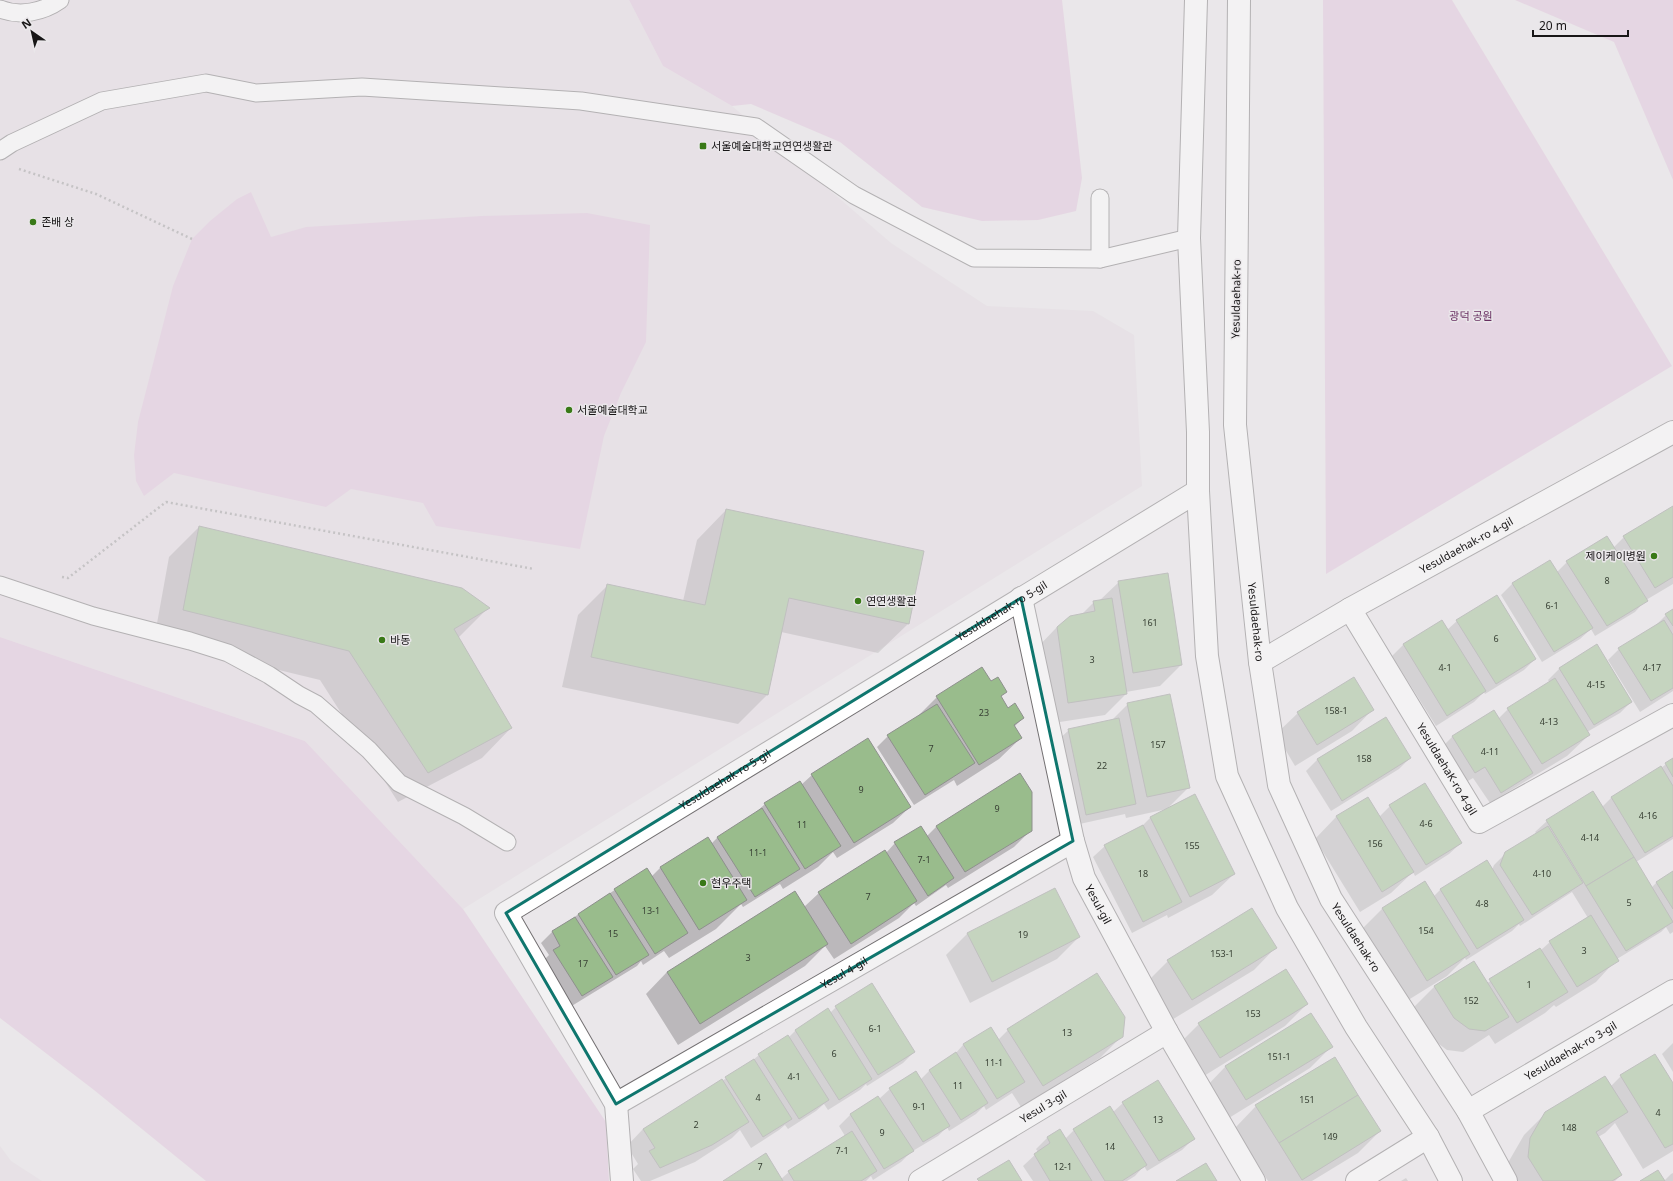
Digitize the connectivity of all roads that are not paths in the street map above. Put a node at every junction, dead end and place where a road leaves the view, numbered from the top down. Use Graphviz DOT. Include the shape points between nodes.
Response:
graph roads {
  1 [pos="60,0"];
  2 [pos="1196,0"];
  3 [pos="1239,0"];
  4 [pos="0,9"];
  5 [pos="0,151"];
  6 [pos="1100,198"];
  7 [pos="1189,238"];
  8 [pos="1100,259"];
  9 [pos="1673,432"];
  10 [pos="1198,491"];
  11 [pos="0,585"];
  12 [pos="1021,598"];
  13 [pos="1350,609"];
  14 [pos="1260,662"];
  15 [pos="1673,715"];
  16 [pos="1073,841"];
  17 [pos="507,842"];
  18 [pos="1673,991"];
  19 [pos="1167,1032"];
  20 [pos="616,1104"];
  21 [pos="1468,1111"];
  22 [pos="1428,1137"];
  23 [pos="622,1181"];
  24 [pos="920,1181"];
  25 [pos="1254,1181"];
  26 [pos="1357,1181"];
  27 [pos="1451,1181"];
  28 [pos="1506,1181"];
  1 -- 4 [label="lane" via="51,6 23,13 10,13"];
  2 -- 7 [label="street"];
  3 -- 14 [label="street, Yesuldaehak-ro" via="1235,426"];
  5 -- 8 [label="lane" via="102,101 206,83 256,93 362,87 581,101 756,128 854,195 974,258"];
  6 -- 8 [label="lane"];
  7 -- 8 [label="lane"];
  7 -- 10 [label="street" via="1198,432"];
  9 -- 13 [label="street, Yesuldaehak-ro 4-gil"];
  10 -- 12 [label="street, Yesuldaehak-ro 5-gil"];
  10 -- 22 [label="street" via="1207,656 1227,776 1287,908 1356,1027"];
  11 -- 17 [label="lane" via="93,616 228,653 316,704 369,750 399,782"];
  12 -- 16 [label="street, Yesul-gil"];
  12 -- 20 [label="street, Yesuldaehak-ro 5-gil" via="506,913"];
  13 -- 14 [label="street, Yesuldaehak-ro 4-gil"];
  13 -- 15 [label="street, YesuldaehaK-ro 4-gil" via="1479,822"];
  14 -- 21 [label="street, Yesuldaehak-ro" via="1279,785 1331,899"];
  16 -- 19 [label="street, Yesul-gil" via="1084,878"];
  16 -- 20 [label="street, Yesul 4-gil"];
  18 -- 21 [label="street, Yesuldaehak-ro 3-gil"];
  19 -- 24 [label="street, Yesul 3-gil"];
  19 -- 25 [label="street, Yesul-gil"];
  20 -- 23 [label="street, Yesuldaehak-ro 5-gil"];
  21 -- 28 [label="street, Yesuldaehak-ro"];
  22 -- 26 [label="street"];
  22 -- 27 [label="street"];
}
